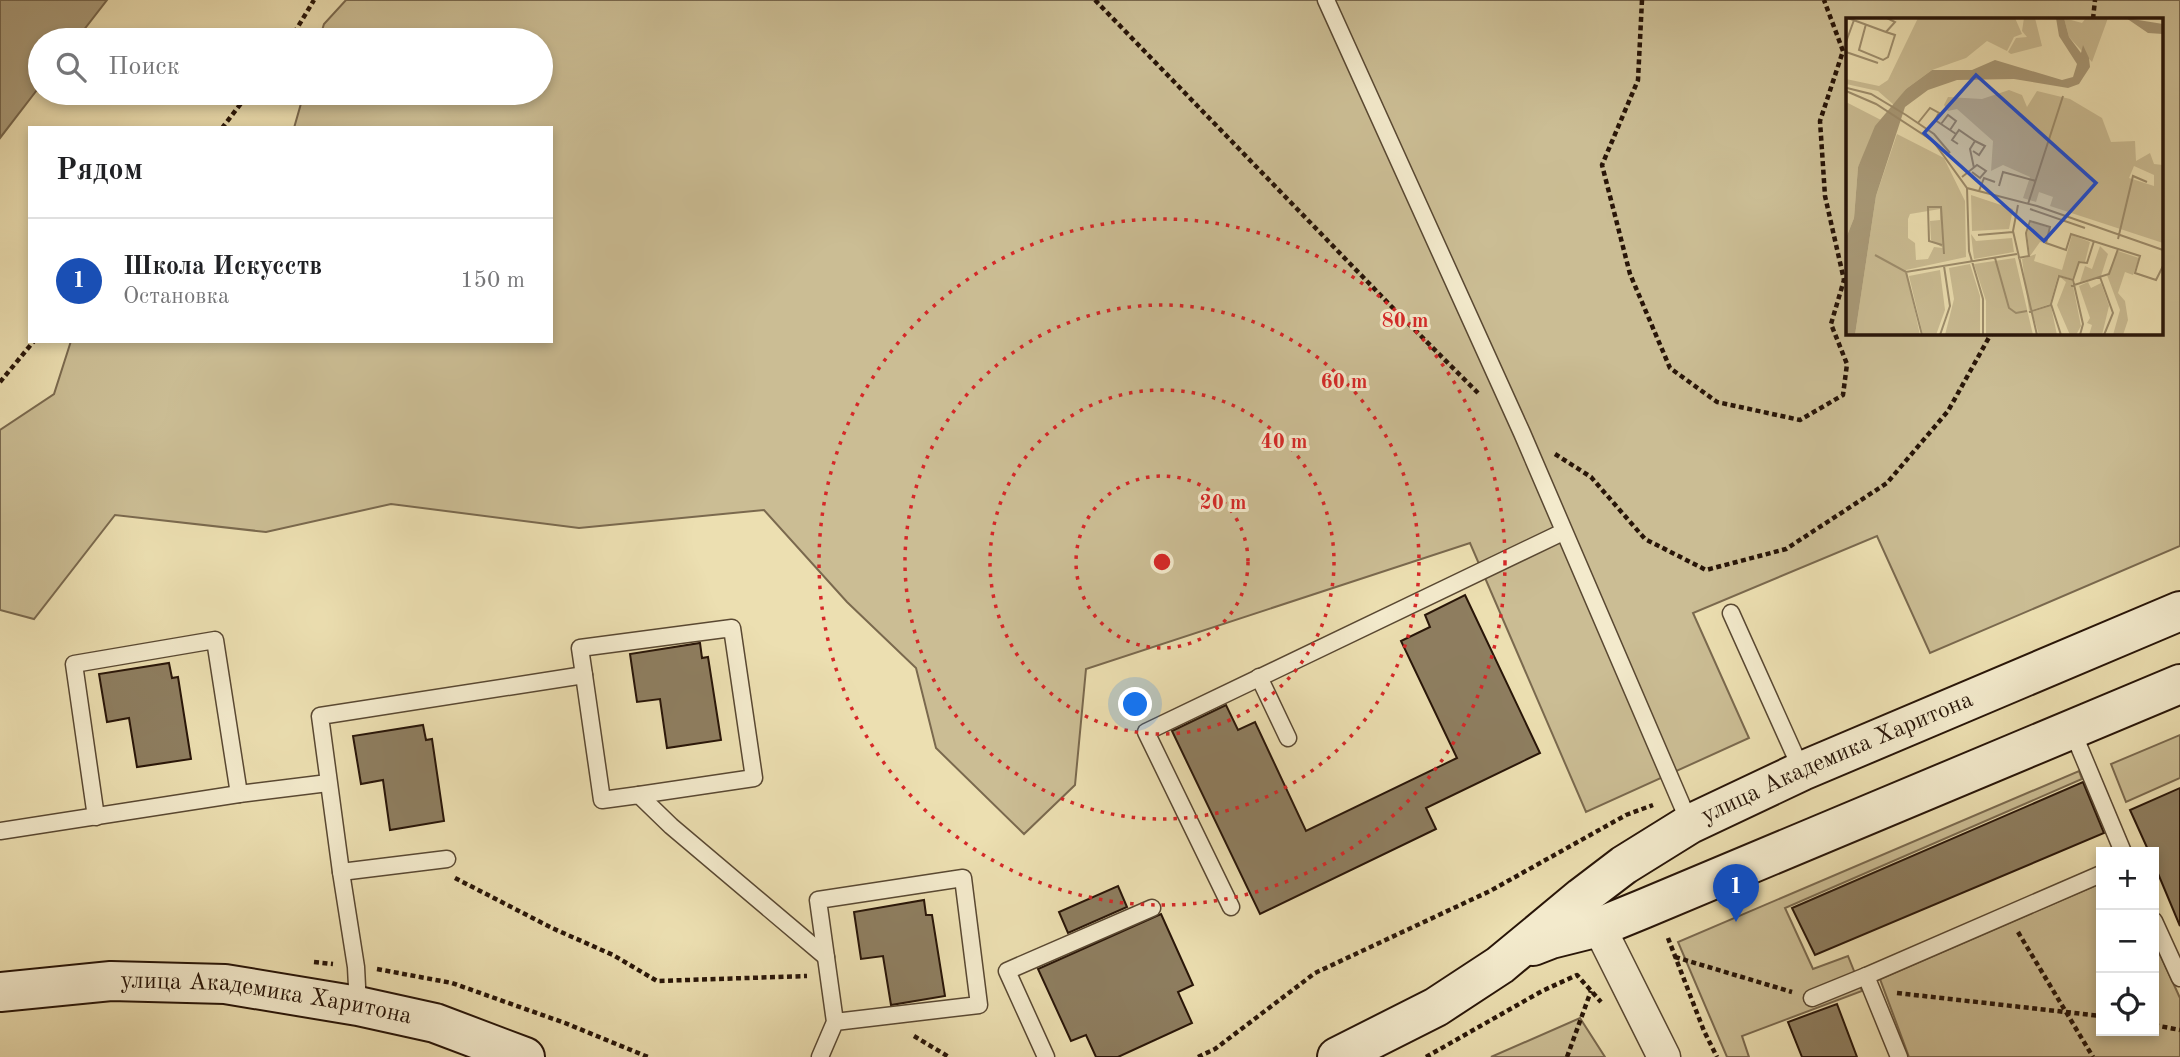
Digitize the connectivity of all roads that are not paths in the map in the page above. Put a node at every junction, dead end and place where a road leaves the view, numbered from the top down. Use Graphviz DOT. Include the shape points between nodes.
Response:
graph roads {
  1 [pos="1326,0"];
  2 [pos="1563,532"];
  3 [pos="2180,611"];
  4 [pos="1731,613"];
  5 [pos="584,675"];
  6 [pos="1259,677"];
  7 [pos="2180,684"];
  8 [pos="2072,730"];
  9 [pos="1288,738"];
  10 [pos="1802,771"];
  11 [pos="328,783"];
  12 [pos="239,794"];
  13 [pos="639,795"];
  14 [pos="96,817"];
  15 [pos="1690,824"];
  16 [pos="0,831"];
  17 [pos="2121,847"];
  18 [pos="447,859"];
  19 [pos="341,872"];
  20 [pos="2096,876"];
  21 [pos="1231,907"];
  22 [pos="1152,908"];
  23 [pos="1590,912"];
  24 [pos="2159,932"];
  25 [pos="826,957"];
  26 [pos="2180,978"];
  27 [pos="1868,983"];
  28 [pos="0,992"];
  29 [pos="1812,998"];
  30 [pos="358,1006"];
  31 [pos="835,1022"];
  32 [pos="525,1057"];
  33 [pos="820,1057"];
  34 [pos="1046,1057"];
  35 [pos="1337,1057"];
  36 [pos="1664,1057"];
  37 [pos="1899,1057"];
  1 -- 2 [label="lane"];
  2 -- 6 [label="lane"];
  2 -- 15 [label="lane"];
  3 -- 10 [label="main road, улица Академика Харитона"];
  4 -- 10 [label="lane"];
  5 -- 11 [label="lane" via="320,716"];
  5 -- 13 [label="lane" via="602,800"];
  5 -- 13 [label="lane" via="580,648 732,628 754,778"];
  6 -- 9 [label="lane"];
  6 -- 21 [label="lane" via="1146,732"];
  7 -- 8 [label="main road, улица Академика Харитона"];
  8 -- 17 [label="lane"];
  8 -- 23 [label="main road, улица Академика Харитона"];
  10 -- 15 [label="main road, улица Академика Харитона"];
  11 -- 12 [label="lane"];
  11 -- 19 [label="lane"];
  12 -- 14 [label="lane"];
  12 -- 14 [label="lane" via="215,640 74,664"];
  13 -- 25 [label="lane"];
  14 -- 16 [label="lane"];
  15 -- 23 [label="main road, улица Академика Харитона" via="1634,858"];
  18 -- 19 [label="lane"];
  19 -- 30 [label="lane"];
  20 -- 27 [label="lane"];
  22 -- 34 [label="lane" via="1007,971"];
  23 -- 35 [label="main road, улица Академика Харитона" via="1551,939 1521,950 1436,1007"];
  23 -- 36 [label="street"];
  24 -- 26 [label="lane"];
  25 -- 31 [label="lane"];
  25 -- 31 [label="lane" via="818,900 963,878 979,1005"];
  27 -- 29 [label="lane"];
  27 -- 37 [label="lane"];
  28 -- 30 [label="main road, улица Академика Харитона" via="111,981 225,984"];
  30 -- 32 [label="main road, улица Академика Харитона" via="435,1023"];
  31 -- 33 [label="lane"];
}
